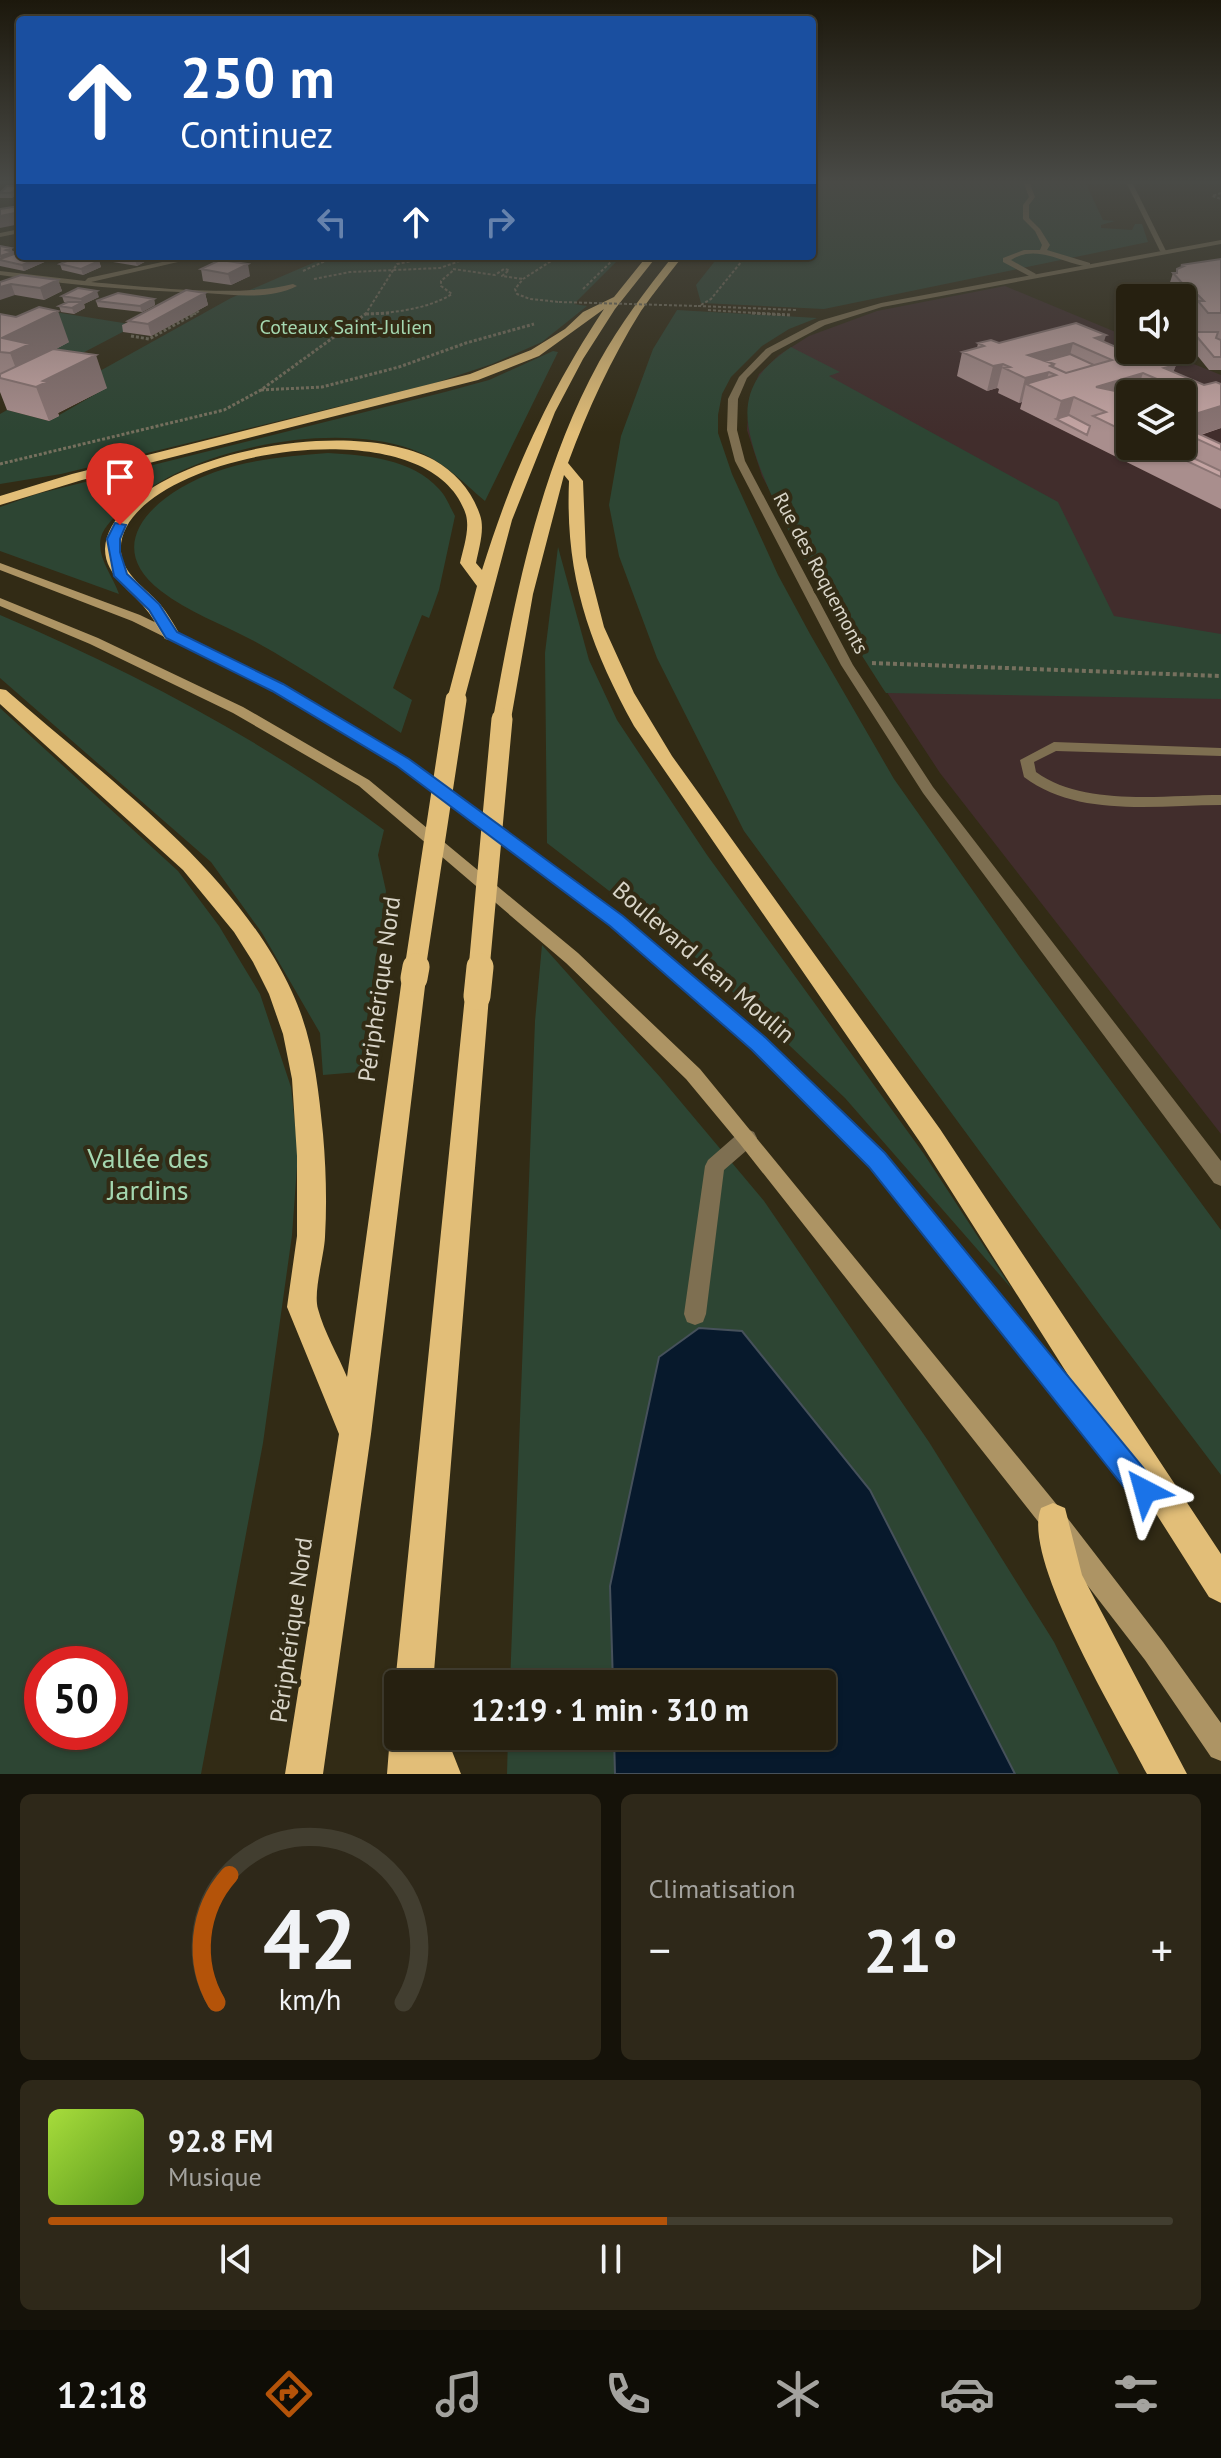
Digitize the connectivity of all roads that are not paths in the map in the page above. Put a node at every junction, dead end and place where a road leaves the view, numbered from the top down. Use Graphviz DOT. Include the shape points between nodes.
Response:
graph roads {
  1 [pos="152,267"];
  2 [pos="642,267"];
  3 [pos="669,267"];
  4 [pos="1017,267"];
  5 [pos="1078,267"];
  6 [pos="0,273"];
  7 [pos="1033,276"];
  8 [pos="75,284"];
  9 [pos="293,286"];
  10 [pos="613,300"];
  11 [pos="561,463"];
  12 [pos="77,477"];
  13 [pos="0,489"];
  14 [pos="0,501"];
  15 [pos="0,566"];
  16 [pos="484,585"];
  17 [pos="0,602"];
  18 [pos="171,635"];
  19 [pos="0,694"];
  20 [pos="1221,752"];
  21 [pos="1221,800"];
  22 [pos="747,1138"];
  23 [pos="1221,1177"];
  24 [pos="695,1314"];
  25 [pos="355,1434"];
  26 [pos="1053,1520"];
  27 [pos="1221,1586"];
  28 [pos="415,1670"];
  29 [pos="1221,1747"];
  30 [pos="408,1750"];
  31 [pos="433,1750"];
  32 [pos="304,1774"];
  33 [pos="406,1774"];
  34 [pos="442,1774"];
  35 [pos="1168,1774"];
  1 -- 8 [label="street"];
  2 -- 10 [label="highway, Périphérique Nord"];
  3 -- 11 [label="highway" via="607,354"];
  4 -- 7 [label="street"];
  5 -- 7 [label="street, Rue des Roquemonts"];
  6 -- 8 [label="street"];
  7 -- 23 [label="street, Rue des Roquemonts" via="837,317 786,340 743,377 733,399 732,430 740,461 847,665 928,790"];
  8 -- 9 [label="street" via="255,293"];
  10 -- 12 [label="highway" via="543,349 474,377"];
  10 -- 16 [label="highway, Périphérique Nord" via="556,392 532,443"];
  11 -- 27 [label="highway" via="576,481 573,542 590,617 634,712 931,1137"];
  11 -- 28 [label="highway, bridge" via="527,575 502,719"];
  12 -- 13 [label="highway"];
  12 -- 14 [label="highway"];
  15 -- 18 [label="main road, Boulevard Jean Moulin"];
  16 -- 18 [label="highway" via="468,563 474,517 462,489 450,478 420,459 388,449 330,444 275,449 190,471 149,495 120,525 114,552 121,576 154,607"];
  16 -- 25 [label="highway, Périphérique Nord, bridge" via="456,700"];
  17 -- 22 [label="main road" via="238,710 364,783 572,958 693,1074"];
  18 -- 27 [label="main road, Boulevard Jean Moulin" via="277,687 403,763 617,921 759,1044 877,1160"];
  19 -- 25 [label="highway" via="191,865 242,926 275,982 305,1079 311,1236 302,1307"];
  20 -- 21 [label="street" via="1054,746 1027,760 1029,774 1042,784 1084,797"];
  22 -- 24 [label="street" via="715,1166"];
  22 -- 26 [label="main road"];
  25 -- 32 [label="highway, Périphérique Nord"];
  26 -- 29 [label="main road"];
  26 -- 35 [label="highway" via="1066,1580"];
  30 -- 33 [label="highway"];
  31 -- 34 [label="highway"];
}
